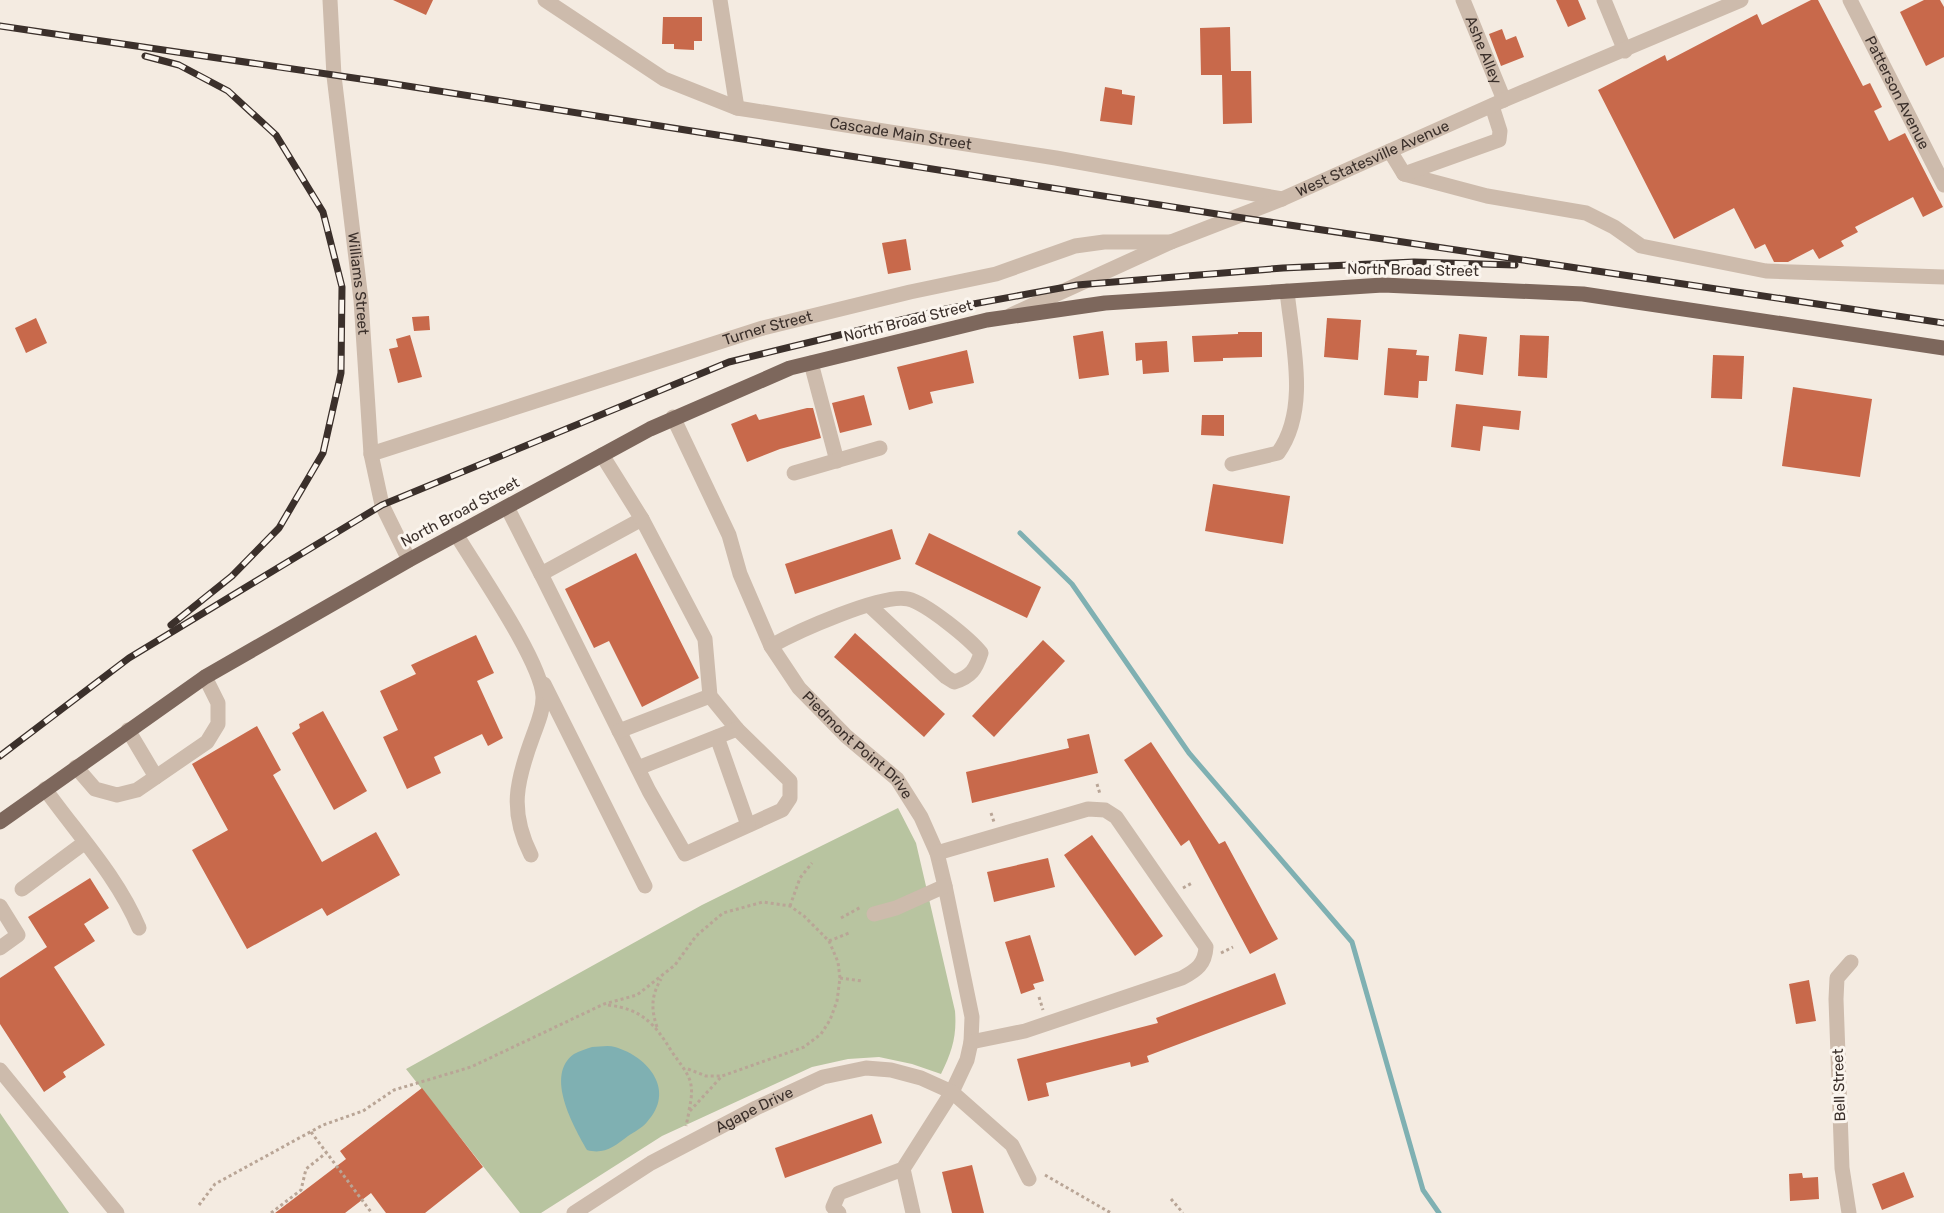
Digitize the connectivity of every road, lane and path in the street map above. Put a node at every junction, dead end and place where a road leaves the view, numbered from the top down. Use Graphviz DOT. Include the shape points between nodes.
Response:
graph roads {
  1 [pos="330,0"];
  2 [pos="545,0"];
  3 [pos="720,0"];
  4 [pos="1463,0"];
  5 [pos="1604,0"];
  6 [pos="1741,0"];
  7 [pos="1850,0"];
  8 [pos="1625,51"];
  9 [pos="1498,103"];
  10 [pos="737,108"];
  11 [pos="1390,151"];
  12 [pos="1404,174"];
  13 [pos="1944,185"];
  14 [pos="1282,199"];
  15 [pos="1171,242"];
  16 [pos="1944,277"];
  17 [pos="1287,291"];
  18 [pos="1005,317"];
  19 [pos="1944,348"];
  20 [pos="811,363"];
  21 [pos="673,417"];
  22 [pos="880,448"];
  23 [pos="371,454"];
  24 [pos="602,455"];
  25 [pos="837,461"];
  26 [pos="1232,464"];
  27 [pos="794,473"];
  28 [pos="507,507"];
  29 [pos="642,519"];
  30 [pos="456,534"];
  31 [pos="409,560"];
  32 [pos="541,574"];
  33 [pos="870,606"];
  34 [pos="771,646"];
  35 [pos="536,668"];
  36 [pos="205,677"];
  37 [pos="711,696"];
  38 [pos="738,729"];
  39 [pos="128,730"];
  40 [pos="619,731"];
  41 [pos="717,737"];
  42 [pos="76,767"];
  43 [pos="638,768"];
  44 [pos="156,777"];
  45 [pos="45,789"];
  46 [pos="0,822"];
  47 [pos="748,825"];
  48 [pos="84,843"];
  49 [pos="937,853"];
  50 [pos="531,855"];
  51 [pos="812,863"];
  52 [pos="645,886"];
  53 [pos="945,886"];
  54 [pos="22,889"];
  55 [pos="0,906"];
  56 [pos="790,906"];
  57 [pos="872,908"];
  58 [pos="841,918"];
  59 [pos="139,928"];
  60 [pos="849,933"];
  61 [pos="829,940"];
  62 [pos="0,948"];
  63 [pos="1851,962"];
  64 [pos="661,978"];
  65 [pos="840,978"];
  66 [pos="862,981"];
  67 [pos="604,1004"];
  68 [pos="658,1029"];
  69 [pos="971,1042"];
  70 [pos="686,1068"];
  71 [pos="0,1070"];
  72 [pos="722,1076"];
  73 [pos="952,1092"];
  74 [pos="689,1112"];
  75 [pos="686,1128"];
  76 [pos="311,1132"];
  77 [pos="327,1153"];
  78 [pos="1020,1160"];
  79 [pos="903,1169"];
  80 [pos="1029,1179"];
  81 [pos="1171,1199"];
  82 [pos="199,1205"];
  83 [pos="371,1212"];
  84 [pos="117,1213"];
  85 [pos="271,1213"];
  86 [pos="574,1213"];
  87 [pos="839,1213"];
  88 [pos="913,1213"];
  89 [pos="1111,1213"];
  90 [pos="1183,1213"];
  91 [pos="1850,1213"];
  1 -- 23 [label="street, Williams Street" via="334,76 361,300"];
  2 -- 10 [label="street, Cascade Main Street" via="664,79"];
  3 -- 10 [label="street"];
  4 -- 9 [label="street, Ashe Alley"];
  5 -- 8 [label="street"];
  6 -- 8 [label="street, West Statesville Avenue"];
  7 -- 13 [label="street, Patterson Avenue"];
  8 -- 9 [label="street, West Statesville Avenue"];
  9 -- 11 [label="street, West Statesville Avenue"];
  9 -- 12 [label="street, Ashe Alley" via="1499,141"];
  10 -- 14 [label="street, Cascade Main Street" via="1056,158"];
  11 -- 12 [label="street"];
  11 -- 14 [label="street, West Statesville Avenue"];
  12 -- 16 [label="street" via="1487,196 1586,213 1614,226 1641,246 1766,271"];
  14 -- 15 [label="street, West Statesville Avenue"];
  15 -- 18 [label="street, West Statesville Avenue"];
  15 -- 23 [label="street, Turner Street" via="1075,246 996,274 763,328"];
  17 -- 18 [label="main road, North Broad Street" via="1105,303"];
  17 -- 19 [label="main road, North Broad Street" via="1383,285 1582,294"];
  17 -- 26 [label="street" via="1296,407 1289,438 1278,453"];
  18 -- 20 [label="main road, North Broad Street"];
  20 -- 21 [label="main road, North Broad Street"];
  20 -- 25 [label="street"];
  21 -- 24 [label="main road, North Broad Street"];
  21 -- 34 [label="street, Piedmont Point Drive" via="729,536"];
  22 -- 25 [label="street"];
  23 -- 31 [label="street, Williams Street" via="382,505"];
  24 -- 28 [label="main road, North Broad Street"];
  24 -- 29 [label="street"];
  25 -- 27 [label="street"];
  28 -- 30 [label="main road, North Broad Street"];
  28 -- 32 [label="street"];
  29 -- 32 [label="street"];
  29 -- 37 [label="street" via="705,639"];
  30 -- 31 [label="main road, North Broad Street"];
  30 -- 35 [label="street"];
  31 -- 36 [label="main road, North Broad Street"];
  32 -- 40 [label="street"];
  33 -- 33 [label="street" via="893,599 911,599 969,638 981,653 976,670 954,682"];
  33 -- 34 [label="street" via="804,628"];
  34 -- 49 [label="street, Piedmont Point Drive" via="799,688 846,736 897,779 921,816"];
  35 -- 50 [label="street" via="543,697 518,782 516,807 520,832"];
  35 -- 52 [label="street"];
  36 -- 39 [label="main road, North Broad Street"];
  36 -- 44 [label="street" via="218,703 218,724 207,742"];
  37 -- 38 [label="street"];
  37 -- 40 [label="street"];
  38 -- 41 [label="street"];
  38 -- 47 [label="street" via="790,781 792,789 782,810"];
  39 -- 42 [label="main road, North Broad Street"];
  39 -- 44 [label="street"];
  40 -- 43 [label="street"];
  41 -- 43 [label="street"];
  41 -- 47 [label="street"];
  42 -- 44 [label="street" via="95,789 117,795 137,790"];
  42 -- 45 [label="main road, North Broad Street"];
  43 -- 47 [label="street" via="685,854"];
  45 -- 46 [label="main road, North Broad Street"];
  45 -- 48 [label="street"];
  48 -- 54 [label="street"];
  48 -- 59 [label="street" via="109,872"];
  49 -- 53 [label="street, Piedmont Point Drive"];
  49 -- 69 [label="street" via="1088,809 1104,810 1116,817 1206,947 1206,957 1198,969 1182,978 1025,1031"];
  51 -- 56 [label="path" via="800,878"];
  53 -- 57 [label="street" via="896,908"];
  53 -- 69 [label="street, Piedmont Point Drive" via="972,1017"];
  55 -- 62 [label="street" via="18,935"];
  56 -- 61 [label="path"];
  56 -- 64 [label="path" via="763,902 723,913 696,936 675,966"];
  57 -- 58 [label="path"];
  60 -- 61 [label="path"];
  61 -- 65 [label="path"];
  63 -- 91 [label="street, Bell Street" via="1837,978 1836,999 1842,1168"];
  64 -- 67 [label="path" via="637,994"];
  64 -- 68 [label="path" via="652,1004"];
  65 -- 66 [label="path"];
  65 -- 72 [label="path" via="831,1020 821,1034 804,1047"];
  67 -- 68 [label="path" via="631,1009"];
  67 -- 76 [label="path" via="471,1067 394,1090 363,1111"];
  68 -- 70 [label="path"];
  69 -- 73 [label="street, Piedmont Point Drive" via="961,1077"];
  70 -- 72 [label="path" via="706,1076"];
  70 -- 74 [label="path" via="693,1092"];
  71 -- 84 [label="street"];
  72 -- 74 [label="path"];
  73 -- 78 [label="street, Agape Drive" via="1012,1146"];
  73 -- 79 [label="street, Piedmont Point Drive"];
  73 -- 86 [label="street, Agape Drive" via="921,1077 891,1070 866,1068 823,1077 651,1163"];
  74 -- 75 [label="path"];
  76 -- 77 [label="path"];
  76 -- 82 [label="path" via="215,1184"];
  77 -- 83 [label="path"];
  77 -- 85 [label="path" via="306,1169 301,1190"];
  78 -- 80 [label="street, Agape Drive"];
  78 -- 89 [label="path"];
  79 -- 87 [label="street" via="839,1193 833,1207"];
  79 -- 88 [label="street"];
  81 -- 90 [label="path"];
}
